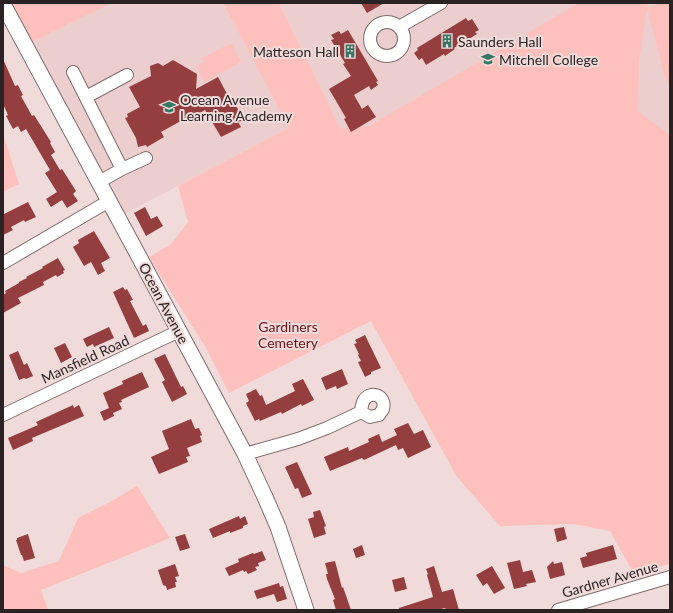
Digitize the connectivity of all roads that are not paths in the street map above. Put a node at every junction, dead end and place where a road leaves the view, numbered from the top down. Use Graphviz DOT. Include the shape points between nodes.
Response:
graph roads {
  1 [pos="441,3"];
  2 [pos="3,4"];
  3 [pos="399,27"];
  4 [pos="73,72"];
  5 [pos="127,75"];
  6 [pos="86,97"];
  7 [pos="146,158"];
  8 [pos="122,169"];
  9 [pos="99,182"];
  10 [pos="109,201"];
  11 [pos="3,263"];
  12 [pos="180,331"];
  13 [pos="361,412"];
  14 [pos="3,415"];
  15 [pos="245,454"];
  16 [pos="670,577"];
  17 [pos="306,610"];
  18 [pos="558,610"];
  1 -- 3 [label="street"];
  2 -- 9 [label="main road, Ocean Avenue"];
  4 -- 6 [label="street"];
  5 -- 6 [label="street"];
  6 -- 8 [label="street"];
  7 -- 8 [label="street"];
  8 -- 9 [label="street"];
  9 -- 10 [label="main road, Ocean Avenue"];
  10 -- 11 [label="street"];
  10 -- 12 [label="main road, Ocean Avenue"];
  12 -- 14 [label="street, Mansfield Road"];
  12 -- 15 [label="main road, Ocean Avenue"];
  13 -- 15 [label="street" via="298,439"];
  15 -- 17 [label="main road, Ocean Avenue" via="278,527"];
  16 -- 18 [label="street, Gardner Avenue"];
}
